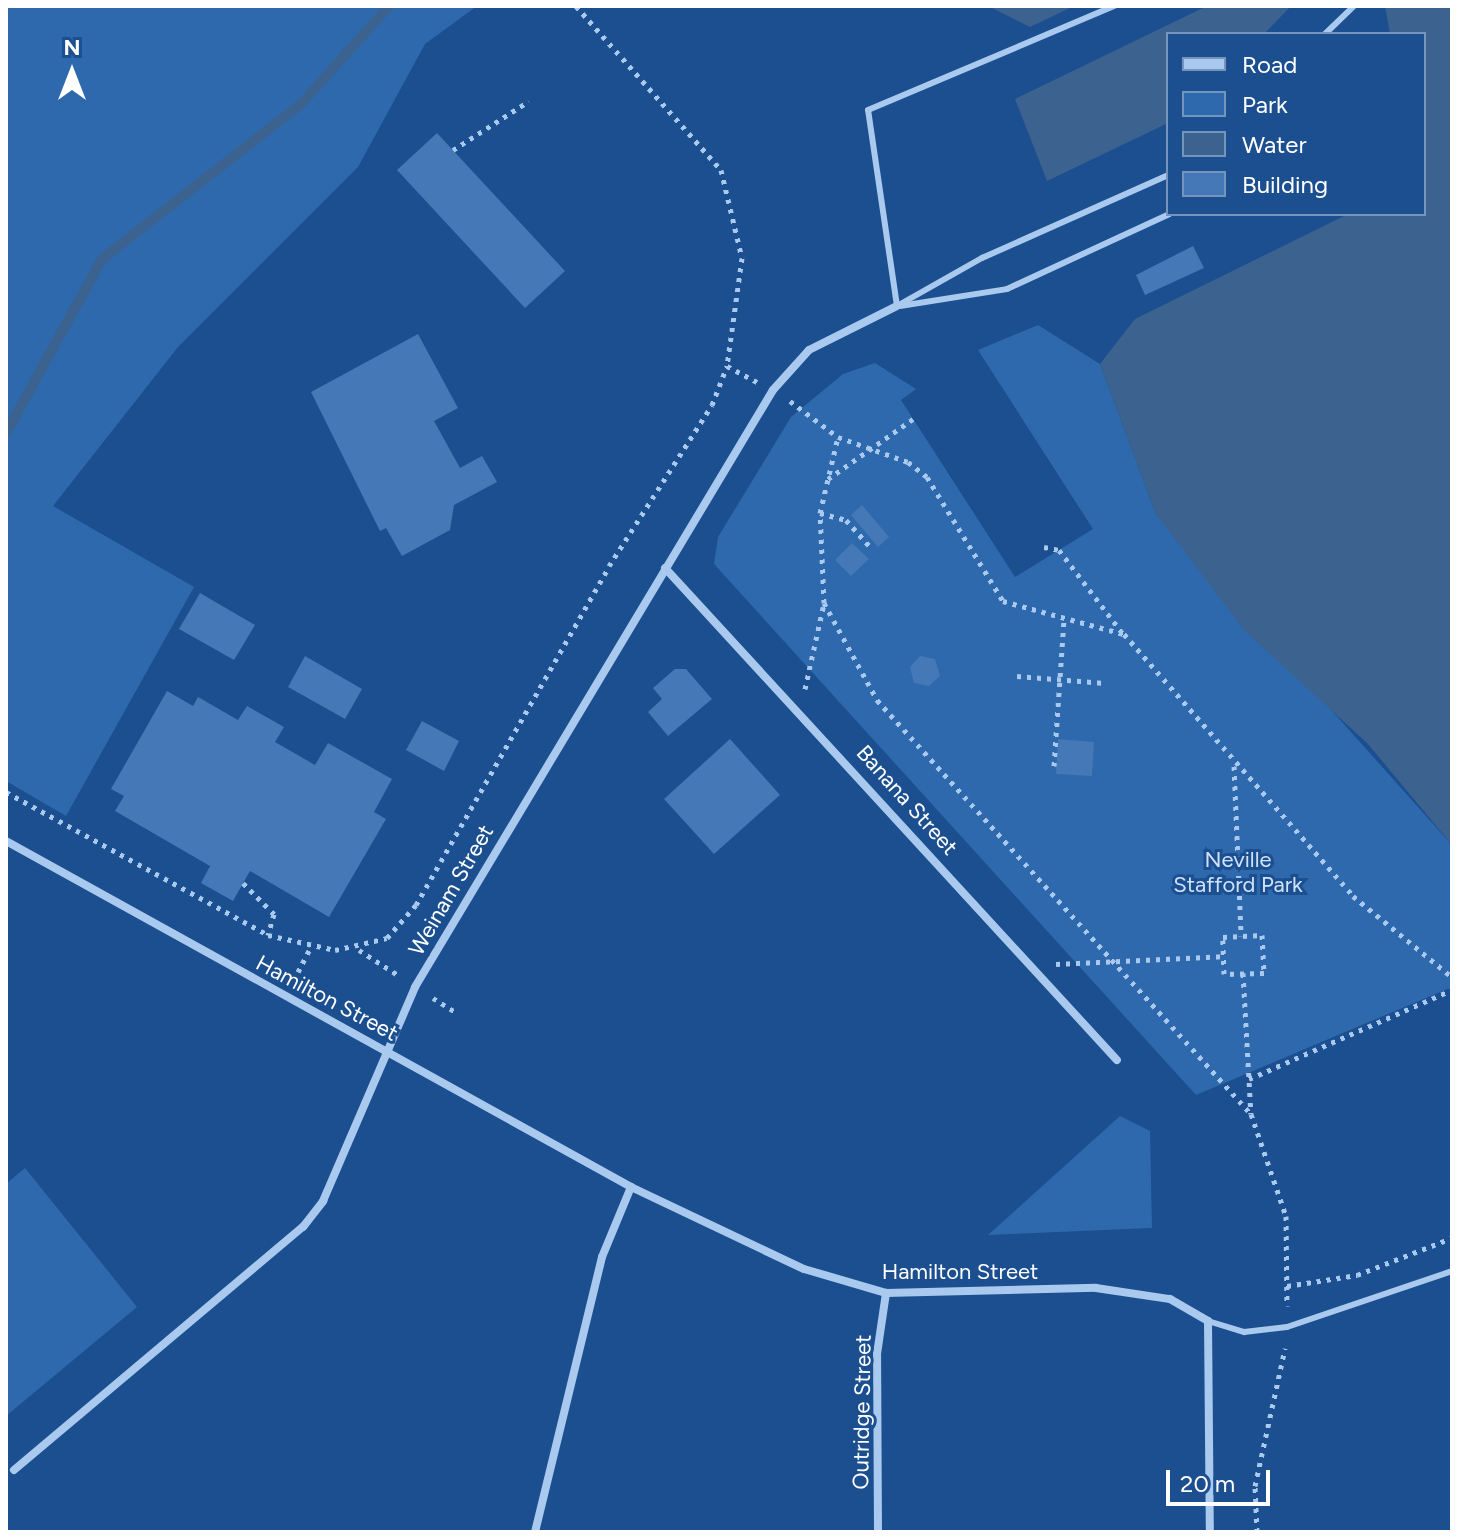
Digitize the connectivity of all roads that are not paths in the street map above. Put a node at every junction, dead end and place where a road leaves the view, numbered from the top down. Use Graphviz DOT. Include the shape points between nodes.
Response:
graph roads {
  1 [pos="1114,6"];
  2 [pos="1354,6"];
  3 [pos="1327,32"];
  4 [pos="1166,176"];
  5 [pos="1166,215"];
  6 [pos="897,306"];
  7 [pos="665,568"];
  8 [pos="6,841"];
  9 [pos="383,1048"];
  10 [pos="1117,1060"];
  11 [pos="631,1187"];
  12 [pos="1452,1271"];
  13 [pos="886,1293"];
  14 [pos="1208,1321"];
  15 [pos="14,1470"];
  16 [pos="535,1532"];
  17 [pos="878,1532"];
  18 [pos="1210,1532"];
  1 -- 6 [label="lane" via="868,110"];
  2 -- 3 [label="lane"];
  4 -- 6 [label="lane" via="982,258"];
  5 -- 6 [label="lane" via="1007,289"];
  6 -- 7 [label="street, Weinam Street" via="809,350 773,390"];
  7 -- 9 [label="street, Weinam Street"];
  7 -- 10 [label="street, Banana Street" via="801,709"];
  8 -- 9 [label="street, Hamilton Street"];
  9 -- 11 [label="street, Hamilton Street"];
  9 -- 15 [label="street, Weinam Street" via="340,1172 303,1227"];
  11 -- 13 [label="street, Hamilton Street" via="804,1269"];
  11 -- 16 [label="street" via="602,1257"];
  12 -- 14 [label="lane" via="1287,1327 1244,1332"];
  13 -- 14 [label="street, Hamilton Street" via="1138,1291"];
  13 -- 17 [label="street, Outridge Street" via="877,1354"];
  14 -- 18 [label="street"];
}
